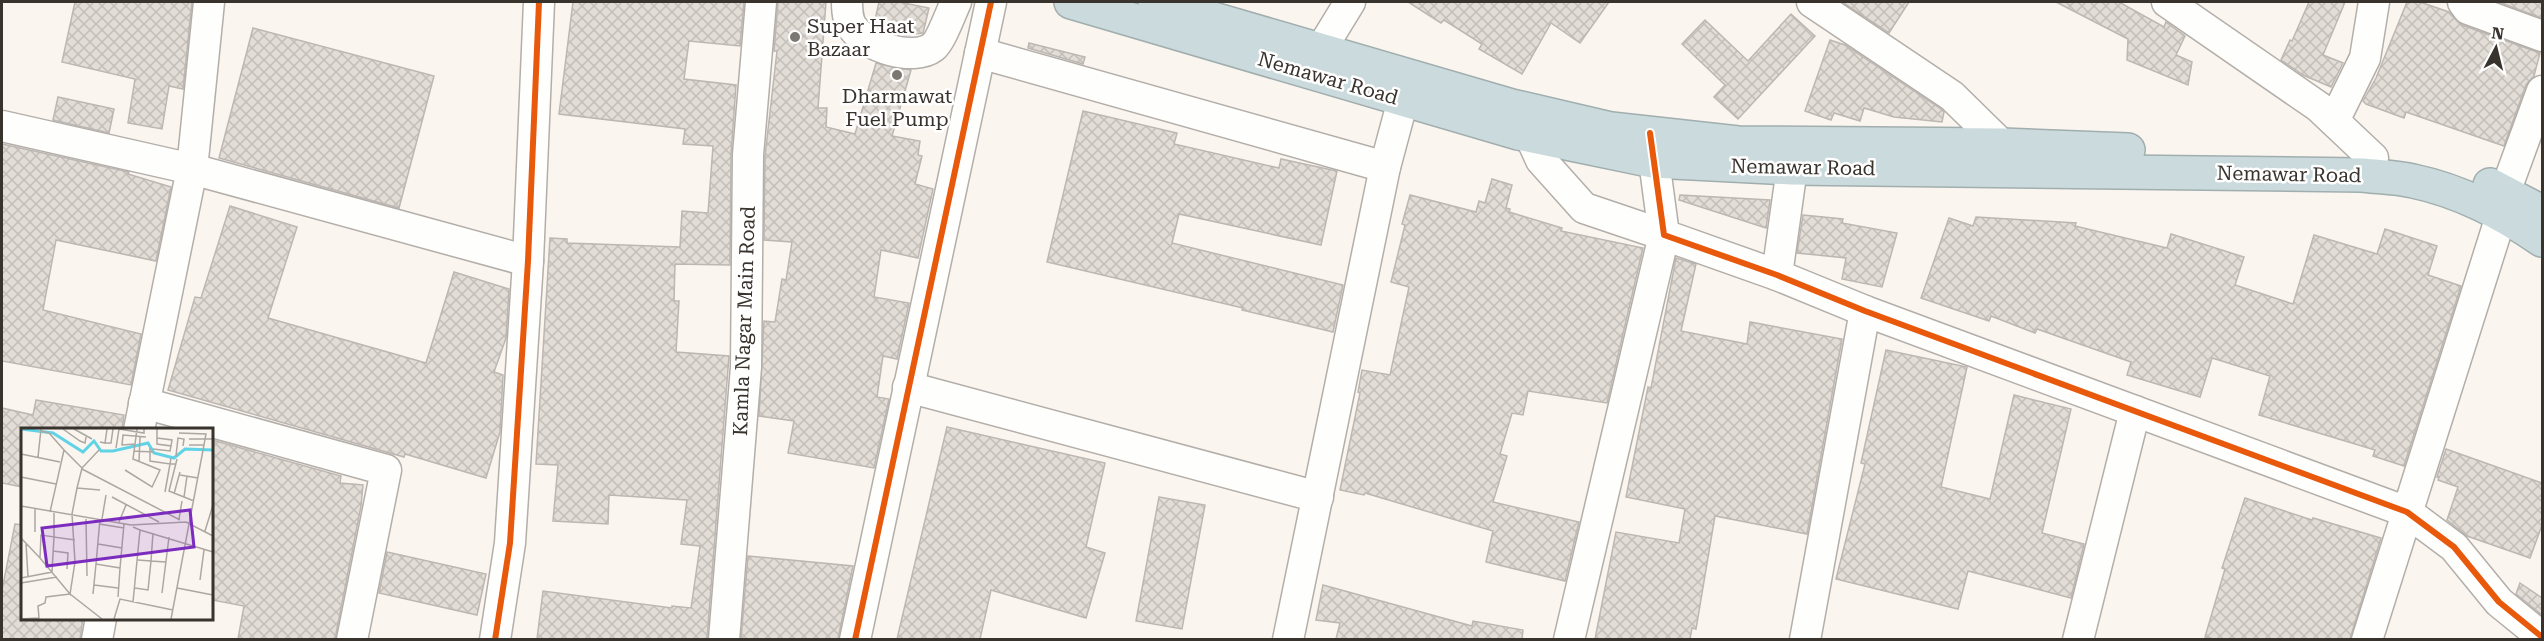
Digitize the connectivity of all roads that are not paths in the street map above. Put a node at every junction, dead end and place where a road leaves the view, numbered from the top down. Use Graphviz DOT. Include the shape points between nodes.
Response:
graph roads {
  1 [pos="209,2"];
  2 [pos="539,2"];
  3 [pos="761,2"];
  4 [pos="847,2"];
  5 [pos="956,2"];
  6 [pos="991,2"];
  7 [pos="1071,2"];
  8 [pos="1155,2"];
  9 [pos="1350,2"];
  10 [pos="1812,2"];
  11 [pos="2167,2"];
  12 [pos="2374,2"];
  13 [pos="2463,2"];
  14 [pos="2542,36"];
  15 [pos="1320,51"];
  16 [pos="980,54"];
  17 [pos="1408,89"];
  18 [pos="2542,91"];
  19 [pos="2334,121"];
  20 [pos="1532,123"];
  21 [pos="2,126"];
  22 [pos="2002,145"];
  23 [pos="1652,147"];
  24 [pos="2373,158"];
  25 [pos="1385,167"];
  26 [pos="1792,168"];
  27 [pos="192,170"];
  28 [pos="2503,203"];
  29 [pos="2542,212"];
  30 [pos="1664,235"];
  31 [pos="2542,240"];
  32 [pos="528,261"];
  33 [pos="1778,275"];
  34 [pos="1865,311"];
  35 [pos="908,387"];
  36 [pos="2135,411"];
  37 [pos="142,416"];
  38 [pos="196,428"];
  39 [pos="213,432"];
  40 [pos="1318,497"];
  41 [pos="2407,512"];
  42 [pos="101,620"];
  43 [pos="2542,637"];
  44 [pos="97,639"];
  45 [pos="352,639"];
  46 [pos="495,639"];
  47 [pos="724,639"];
  48 [pos="855,639"];
  49 [pos="1288,639"];
  50 [pos="1569,639"];
  51 [pos="1805,639"];
  52 [pos="2078,639"];
  53 [pos="2367,639"];
  1 -- 27 [label="street"];
  2 -- 32 [label="street"];
  3 -- 47 [label="street, Kamla Nagar Main Road" via="748,155 746,367"];
  4 -- 5 [label="street" via="851,27 863,38 898,53 920,54 935,46"];
  6 -- 16 [label="street"];
  7 -- 17 [label="highway, Nemawar Road"];
  8 -- 15 [label="highway, Nemawar Road"];
  9 -- 15 [label="street"];
  10 -- 22 [label="street" via="1952,96"];
  11 -- 19 [label="street"];
  12 -- 19 [label="street" via="2365,58"];
  13 -- 14 [label="street" via="2468,9"];
  15 -- 17 [label="highway, Nemawar Road"];
  16 -- 25 [label="street"];
  16 -- 35 [label="street"];
  17 -- 20 [label="highway, Nemawar Road"];
  17 -- 25 [label="street"];
  18 -- 28 [label="street"];
  19 -- 24 [label="street"];
  20 -- 23 [label="highway, Nemawar Road" via="1611,129"];
  20 -- 30 [label="street" via="1540,160 1584,208"];
  21 -- 27 [label="street"];
  22 -- 23 [label="highway, Nemawar Road" via="1738,142"];
  22 -- 24 [label="highway, Nemawar Road"];
  23 -- 26 [label="highway, Nemawar Road"];
  23 -- 30 [label="street"];
  24 -- 28 [label="highway, Nemawar Road" via="2462,173"];
  25 -- 40 [label="street"];
  26 -- 28 [label="highway, Nemawar Road" via="2362,175 2412,181"];
  26 -- 33 [label="street"];
  27 -- 32 [label="street"];
  27 -- 37 [label="street"];
  28 -- 29 [label="highway, Nemawar Road"];
  28 -- 31 [label="highway, Nemawar Road"];
  28 -- 41 [label="street"];
  30 -- 33 [label="street"];
  30 -- 50 [label="street"];
  32 -- 46 [label="street" via="510,543"];
  33 -- 34 [label="street"];
  34 -- 36 [label="street"];
  34 -- 51 [label="street"];
  35 -- 40 [label="street"];
  35 -- 48 [label="street"];
  36 -- 41 [label="street"];
  36 -- 52 [label="street"];
  37 -- 38 [label="street"];
  39 -- 45 [label="street" via="386,470"];
  40 -- 49 [label="street"];
  41 -- 43 [label="street" via="2454,547 2499,602"];
  41 -- 53 [label="street"];
  42 -- 44 [label="street"];
}
